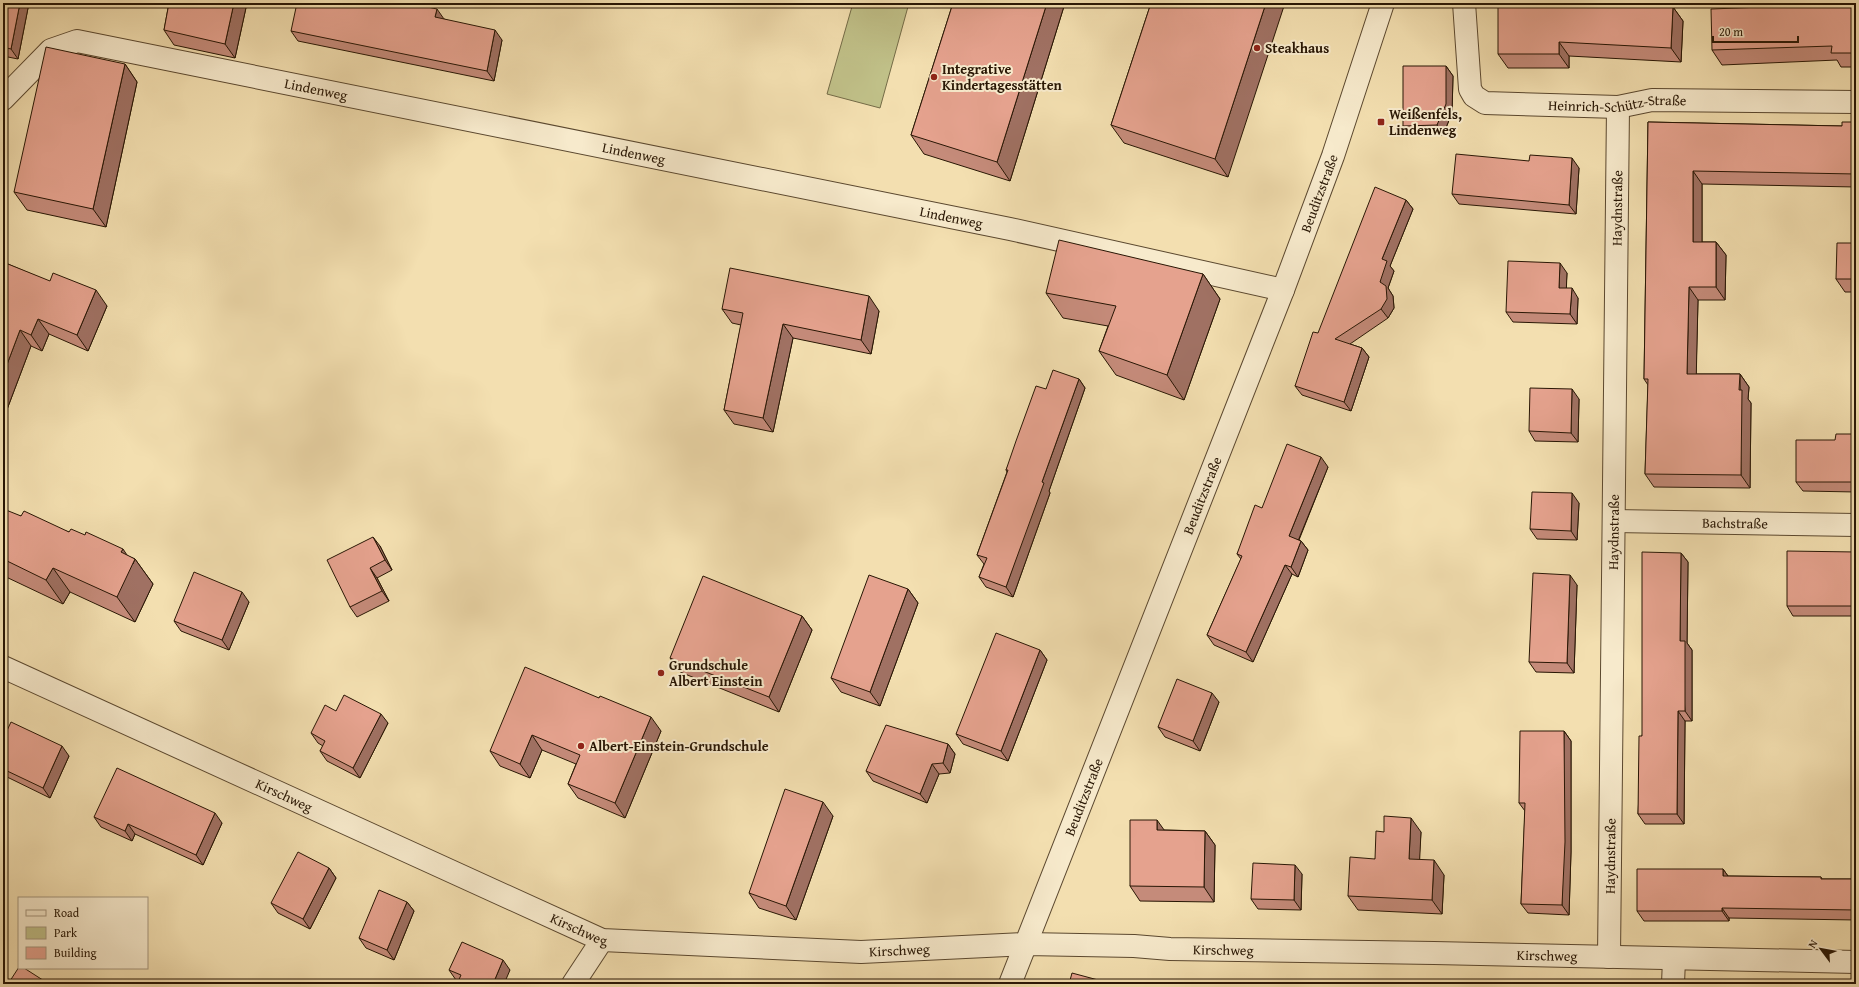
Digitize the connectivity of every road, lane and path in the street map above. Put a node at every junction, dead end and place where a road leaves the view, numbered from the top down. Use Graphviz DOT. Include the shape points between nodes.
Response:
graph roads {
  1 [pos="1383,3"];
  2 [pos="1464,3"];
  3 [pos="3,99"];
  4 [pos="1856,102"];
  5 [pos="1618,107"];
  6 [pos="1283,290"];
  7 [pos="1614,521"];
  8 [pos="1856,525"];
  9 [pos="3,667"];
  10 [pos="602,940"];
  11 [pos="1026,944"];
  12 [pos="1609,957"];
  13 [pos="1674,959"];
  14 [pos="1856,962"];
  15 [pos="573,984"];
  16 [pos="1010,984"];
  17 [pos="1673,984"];
  1 -- 6 [label="street, Beuditzstraße" via="1333,156"];
  2 -- 5 [label="street, Heinrich-Schütz-Straße" via="1470,89 1479,100 1485,103"];
  3 -- 6 [label="street, Lindenweg" via="51,50 77,41 1010,229"];
  4 -- 5 [label="street, Heinrich-Schütz-Straße" via="1652,100"];
  5 -- 7 [label="street, Haydnstraße"];
  6 -- 11 [label="street, Beuditzstraße"];
  7 -- 8 [label="street, Bachstraße"];
  7 -- 12 [label="street, Haydnstraße"];
  9 -- 10 [label="street, Kirschweg"];
  10 -- 11 [label="street, Kirschweg" via="861,952"];
  10 -- 15 [label="street"];
  11 -- 12 [label="street, Kirschweg" via="1223,951"];
  11 -- 16 [label="street, Beuditzstraße"];
  12 -- 13 [label="street, Kirschweg"];
  13 -- 14 [label="street, Kirschweg"];
  13 -- 17 [label="street"];
}
